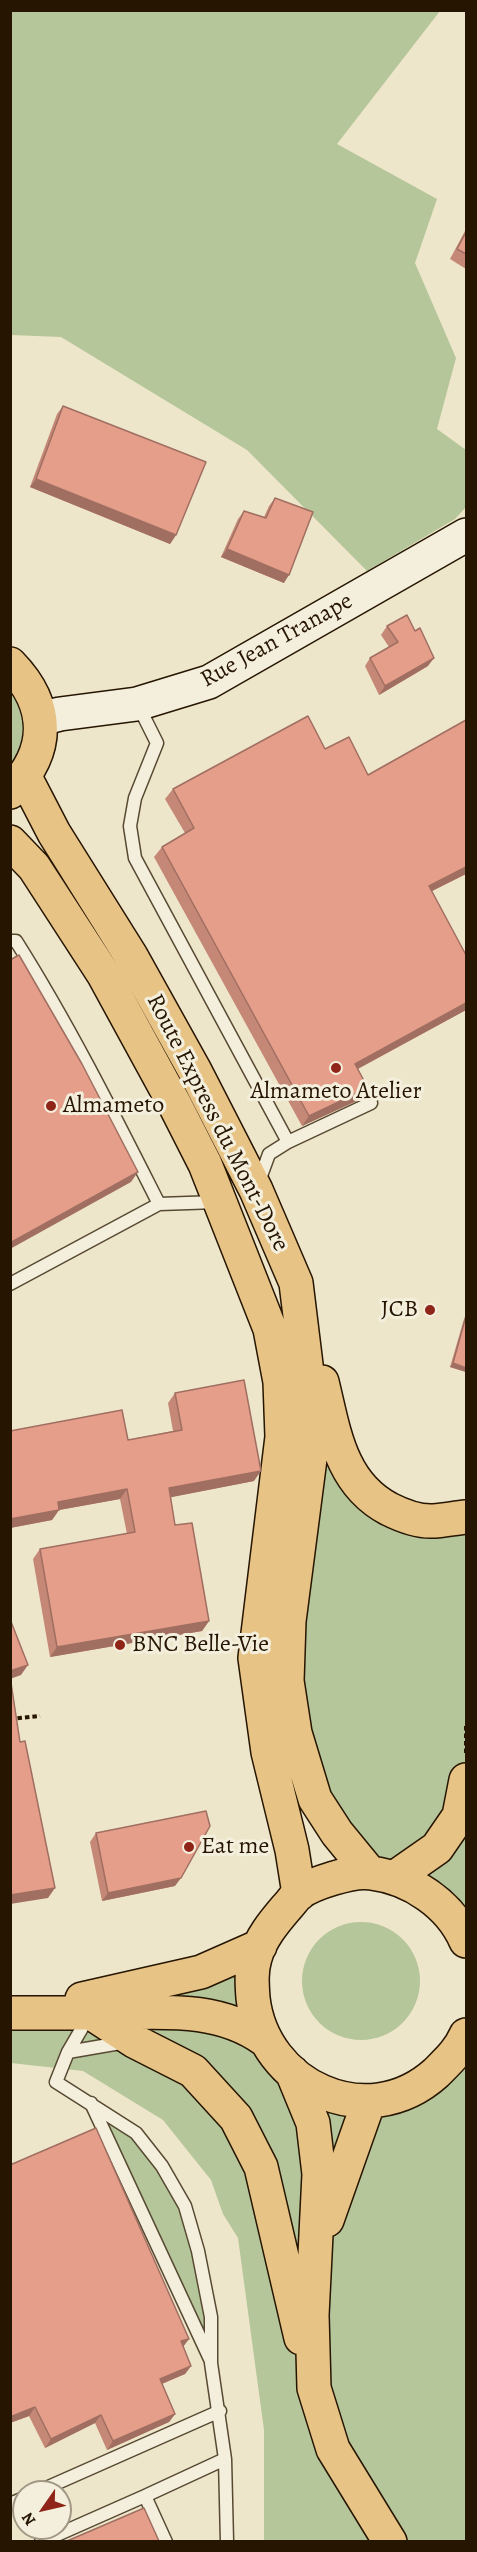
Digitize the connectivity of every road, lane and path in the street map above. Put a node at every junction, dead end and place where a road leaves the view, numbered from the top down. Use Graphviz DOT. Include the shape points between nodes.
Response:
graph roads {
  1 [pos="466,535"];
  2 [pos="10,664"];
  3 [pos="137,704"];
  4 [pos="40,719"];
  5 [pos="18,785"];
  6 [pos="10,842"];
  7 [pos="10,941"];
  8 [pos="371,1103"];
  9 [pos="288,1142"];
  10 [pos="256,1190"];
  11 [pos="221,1202"];
  12 [pos="159,1204"];
  13 [pos="296,1283"];
  14 [pos="10,1284"];
  15 [pos="466,1517"];
  16 [pos="40,1716"];
  17 [pos="10,1719"];
  18 [pos="466,1780"];
  19 [pos="381,1875"];
  20 [pos="299,1894"];
  21 [pos="464,1925"];
  22 [pos="260,1946"];
  23 [pos="10,2013"];
  24 [pos="91,2013"];
  25 [pos="264,2040"];
  26 [pos="134,2041"];
  27 [pos="464,2047"];
  28 [pos="69,2052"];
  29 [pos="292,2072"];
  30 [pos="369,2101"];
  31 [pos="91,2103"];
  32 [pos="316,2250"];
  33 [pos="212,2363"];
  34 [pos="314,2388"];
  35 [pos="220,2411"];
  36 [pos="225,2458"];
  37 [pos="64,2480"];
  38 [pos="145,2496"];
  39 [pos="41,2541"];
  40 [pos="166,2541"];
  41 [pos="227,2541"];
  42 [pos="390,2541"];
  1 -- 3 [label="main road, Rue Jean Tranape" via="209,682"];
  2 -- 4 [label="main road" via="35,696"];
  3 -- 4 [label="main road, Rue Jean Tranape"];
  3 -- 9 [label="lane" via="157,743 135,798 130,826 135,858"];
  4 -- 5 [label="main road" via="38,749"];
  5 -- 10 [label="main road, Route Express du Mont-Dore" via="54,833 131,956"];
  6 -- 11 [label="main road, Route Express du Mont-Dore" via="34,867 104,975 206,1164"];
  7 -- 12 [label="lane" via="16,941 41,981"];
  8 -- 9 [label="lane"];
  9 -- 10 [label="lane" via="269,1154"];
  10 -- 13 [label="main road, Route Express du Mont-Dore"];
  11 -- 12 [label="lane"];
  11 -- 20 [label="main road, Route Express du Mont-Dore" via="270,1329 280,1382 282,1437 255,1658 268,1752"];
  12 -- 14 [label="lane"];
  13 -- 15 [label="main road" via="339,1451 357,1485 403,1516 432,1521"];
  13 -- 19 [label="main road, Route Express du Mont-Dore" via="308,1381 311,1451 289,1621 287,1681 295,1733 315,1799 337,1833"];
  16 -- 17 [label="path"];
  18 -- 19 [label="main road" via="459,1816 437,1848"];
  19 -- 20 [label="main road" via="337,1877"];
  19 -- 21 [label="main road" via="431,1896"];
  20 -- 22 [label="main road" via="275,1920"];
  22 -- 23 [label="main road" via="201,1972"];
  22 -- 25 [label="main road" via="251,1980 256,2019"];
  23 -- 24 [label="main road"];
  24 -- 25 [label="main road" via="183,2012 212,2016 248,2028"];
  24 -- 26 [label="main road"];
  24 -- 28 [label="lane"];
  25 -- 29 [label="main road"];
  26 -- 28 [label="lane"];
  26 -- 34 [label="main road" via="193,2071 236,2118 261,2167"];
  27 -- 30 [label="main road" via="420,2087 392,2098"];
  28 -- 31 [label="lane" via="56,2082"];
  29 -- 30 [label="main road" via="307,2085 343,2099"];
  29 -- 32 [label="main road" via="313,2123 319,2174"];
  30 -- 32 [label="main road"];
  31 -- 33 [label="lane"];
  31 -- 33 [label="lane" via="136,2133 162,2166 185,2206 211,2316"];
  32 -- 34 [label="main road" via="312,2314"];
  33 -- 35 [label="lane"];
  34 -- 42 [label="main road" via="333,2449"];
  35 -- 36 [label="lane"];
  35 -- 37 [label="lane"];
  36 -- 38 [label="lane"];
  36 -- 41 [label="lane"];
  38 -- 39 [label="lane"];
  38 -- 40 [label="lane"];
}
